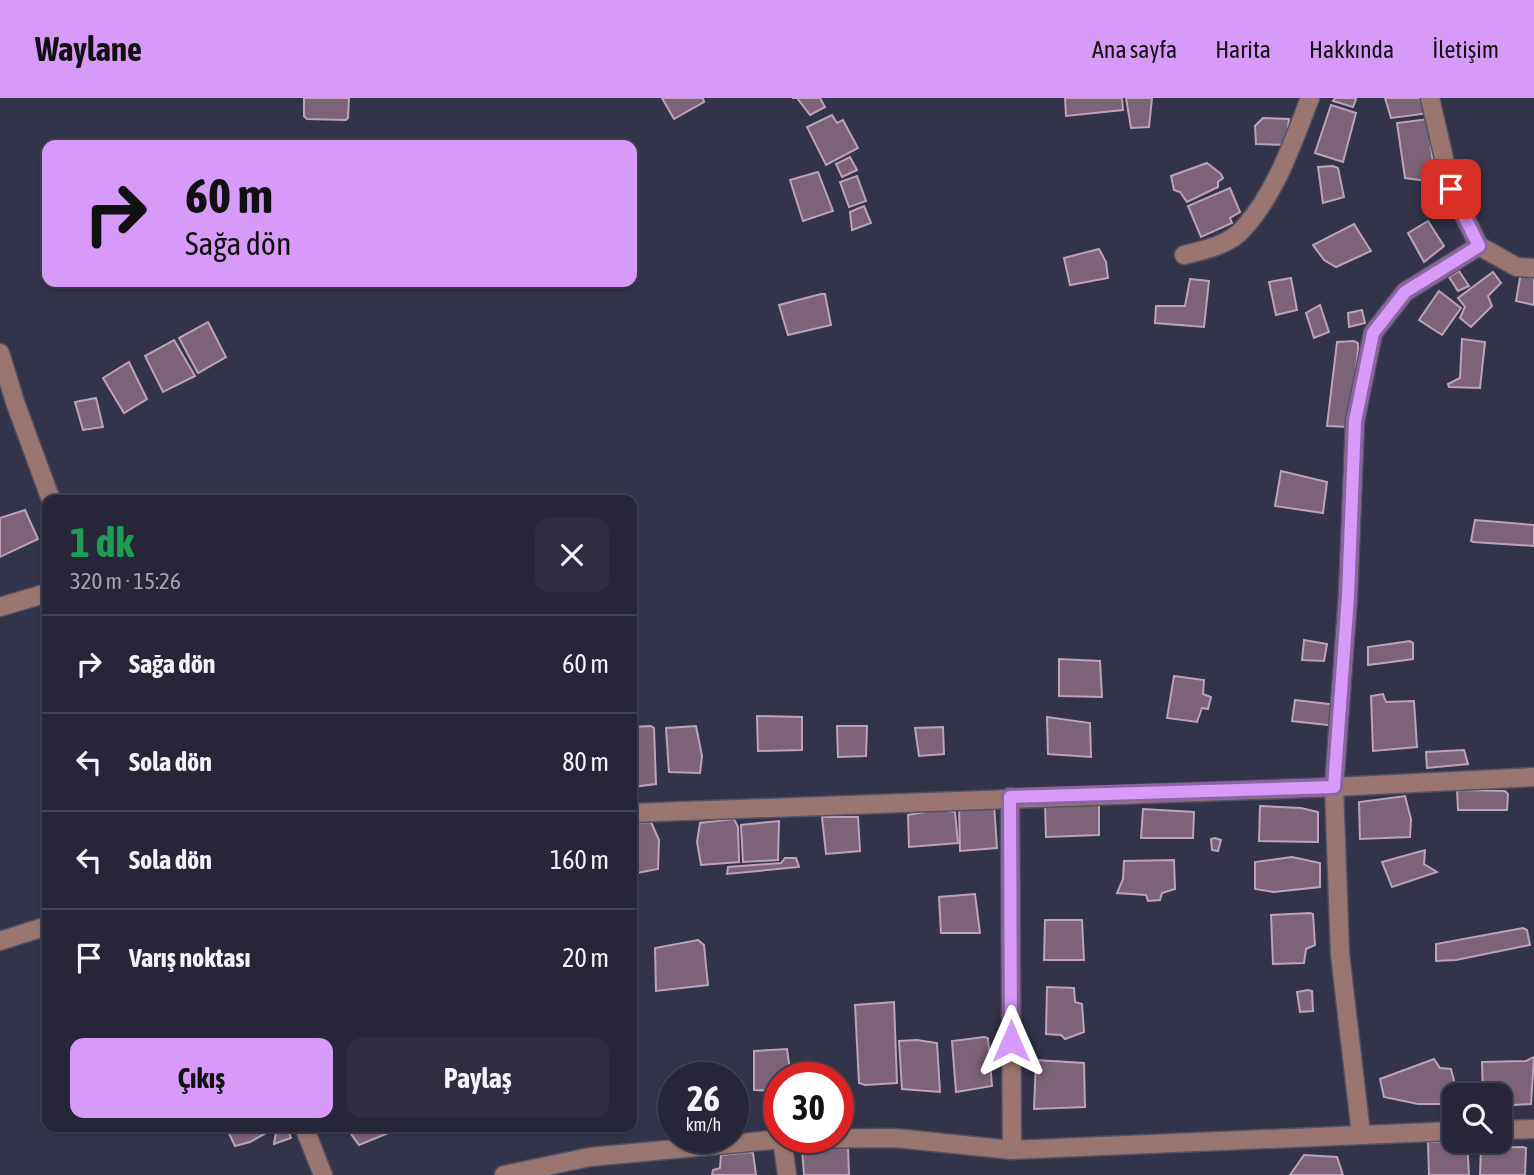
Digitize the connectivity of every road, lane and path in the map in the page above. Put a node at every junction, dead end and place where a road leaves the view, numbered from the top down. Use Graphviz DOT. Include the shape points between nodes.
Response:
graph roads {
  1 [pos="1310,98"];
  2 [pos="1430,98"];
  3 [pos="1479,246"];
  4 [pos="1184,255"];
  5 [pos="1534,268"];
  6 [pos="0,353"];
  7 [pos="49,495"];
  8 [pos="42,594"];
  9 [pos="0,607"];
  10 [pos="1534,777"];
  11 [pos="1334,787"];
  12 [pos="1010,797"];
  13 [pos="637,813"];
  14 [pos="42,928"];
  15 [pos="0,941"];
  16 [pos="1534,1129"];
  17 [pos="1512,1130"];
  18 [pos="1442,1131"];
  19 [pos="306,1132"];
  20 [pos="1361,1134"];
  21 [pos="854,1138"];
  22 [pos="763,1141"];
  23 [pos="1012,1150"];
  24 [pos="784,1153"];
  25 [pos="323,1175"];
  26 [pos="504,1175"];
  27 [pos="787,1175"];
  1 -- 4 [label="street" via="1289,154 1242,231 1213,248"];
  2 -- 3 [label="street" via="1451,189"];
  3 -- 5 [label="street" via="1517,267"];
  3 -- 11 [label="street" via="1405,292 1373,333 1355,421"];
  6 -- 7 [label="street"];
  8 -- 9 [label="street"];
  10 -- 11 [label="street"];
  11 -- 12 [label="street"];
  11 -- 20 [label="street" via="1340,954"];
  12 -- 13 [label="street"];
  12 -- 23 [label="street"];
  14 -- 15 [label="street"];
  16 -- 17 [label="street"];
  18 -- 20 [label="street"];
  19 -- 25 [label="street"];
  20 -- 23 [label="street"];
  21 -- 23 [label="street"];
  22 -- 26 [label="street" via="590,1157"];
  24 -- 27 [label="street"];
}
